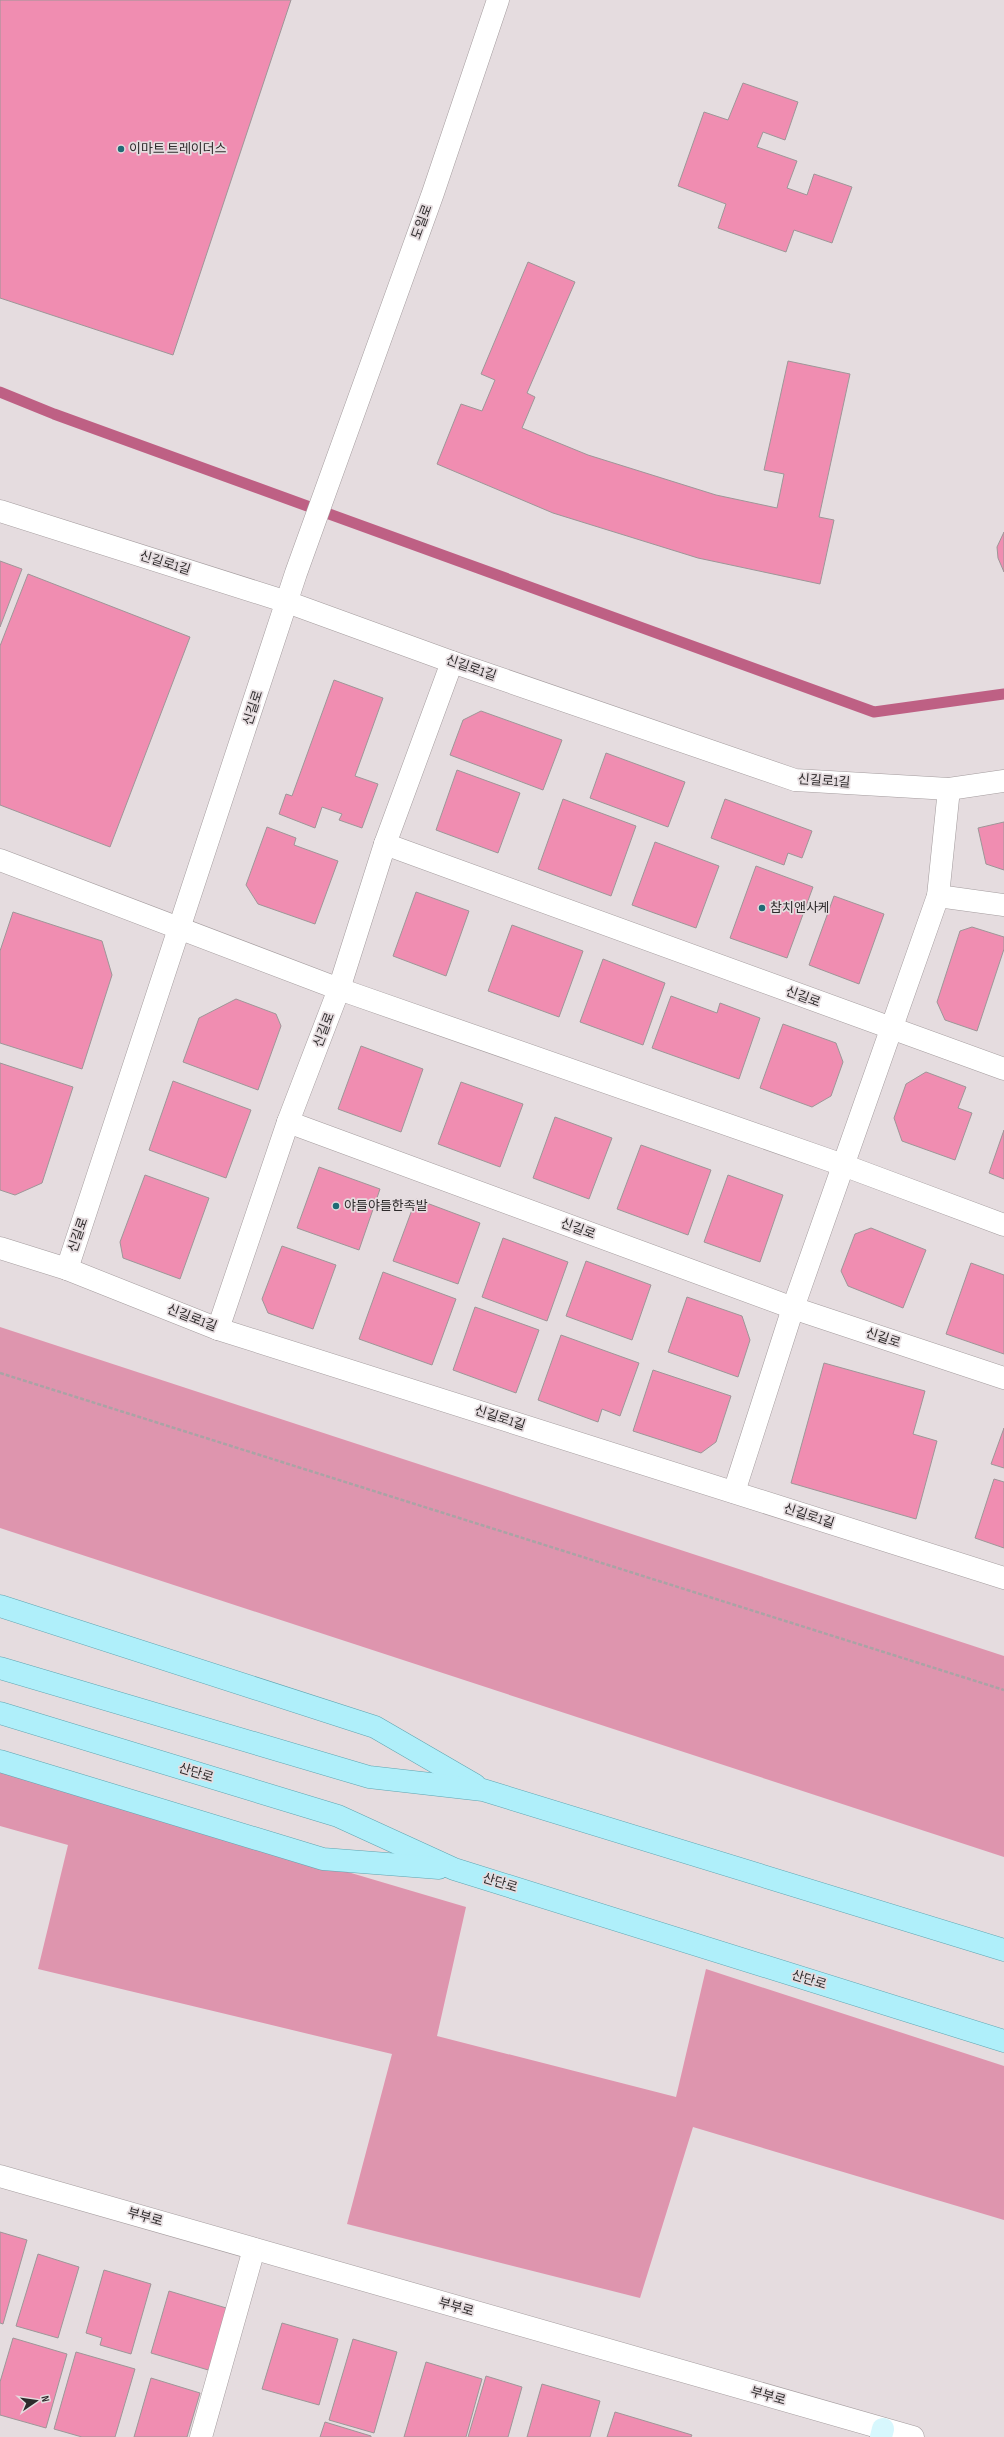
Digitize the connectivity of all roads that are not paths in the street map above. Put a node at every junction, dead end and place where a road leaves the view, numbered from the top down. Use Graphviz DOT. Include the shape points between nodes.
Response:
graph roads {
  1 [pos="498,0"];
  2 [pos="0,511"];
  3 [pos="287,602"];
  4 [pos="452,662"];
  5 [pos="1004,781"];
  6 [pos="949,788"];
  7 [pos="385,844"];
  8 [pos="0,860"];
  9 [pos="938,896"];
  10 [pos="1004,905"];
  11 [pos="181,928"];
  12 [pos="339,989"];
  13 [pos="890,1029"];
  14 [pos="1004,1069"];
  15 [pos="288,1122"];
  16 [pos="843,1165"];
  17 [pos="1004,1225"];
  18 [pos="0,1248"];
  19 [pos="66,1269"];
  20 [pos="793,1308"];
  21 [pos="218,1329"];
  22 [pos="1004,1378"];
  23 [pos="734,1492"];
  24 [pos="1004,1578"];
  25 [pos="0,1606"];
  26 [pos="0,1668"];
  27 [pos="0,1713"];
  28 [pos="0,1761"];
  29 [pos="483,1790"];
  30 [pos="454,1869"];
  31 [pos="1004,1950"];
  32 [pos="1004,2041"];
  33 [pos="0,2176"];
  34 [pos="254,2249"];
  35 [pos="882,2433"];
  36 [pos="201,2437"];
  37 [pos="913,2437"];
  1 -- 3 [label="street, 도일로" via="433,193"];
  2 -- 3 [label="street, 신길로1길"];
  3 -- 4 [label="street, 신길로1길"];
  3 -- 11 [label="street, 신길로"];
  4 -- 6 [label="street, 신길로1길" via="795,780"];
  4 -- 7 [label="street"];
  5 -- 6 [label="street, 신길로1길"];
  6 -- 9 [label="street"];
  7 -- 12 [label="street, 신길로"];
  7 -- 13 [label="street, 신길로"];
  8 -- 11 [label="street"];
  9 -- 10 [label="street"];
  9 -- 13 [label="street"];
  11 -- 12 [label="street"];
  11 -- 19 [label="street, 신길로"];
  12 -- 15 [label="street, 신길로"];
  12 -- 16 [label="street"];
  13 -- 14 [label="street, 신길로"];
  13 -- 16 [label="street"];
  15 -- 20 [label="street, 신길로"];
  15 -- 21 [label="street"];
  16 -- 17 [label="street"];
  16 -- 20 [label="street"];
  18 -- 19 [label="street, 신길로1길"];
  19 -- 21 [label="street, 신길로1길"];
  20 -- 22 [label="street, 신길로"];
  20 -- 23 [label="street"];
  21 -- 23 [label="street, 신길로1길"];
  23 -- 24 [label="street, 신길로1길"];
  25 -- 29 [label="main road" via="375,1727"];
  26 -- 29 [label="main road" via="369,1777"];
  27 -- 30 [label="main road, 산단로" via="338,1816"];
  28 -- 30 [label="main road" via="323,1859"];
  29 -- 31 [label="main road"];
  30 -- 32 [label="main road, 산단로"];
  33 -- 34 [label="street, 부부로"];
  34 -- 35 [label="street, 부부로"];
  34 -- 36 [label="street"];
  35 -- 37 [label="street, 부부로"];
}
